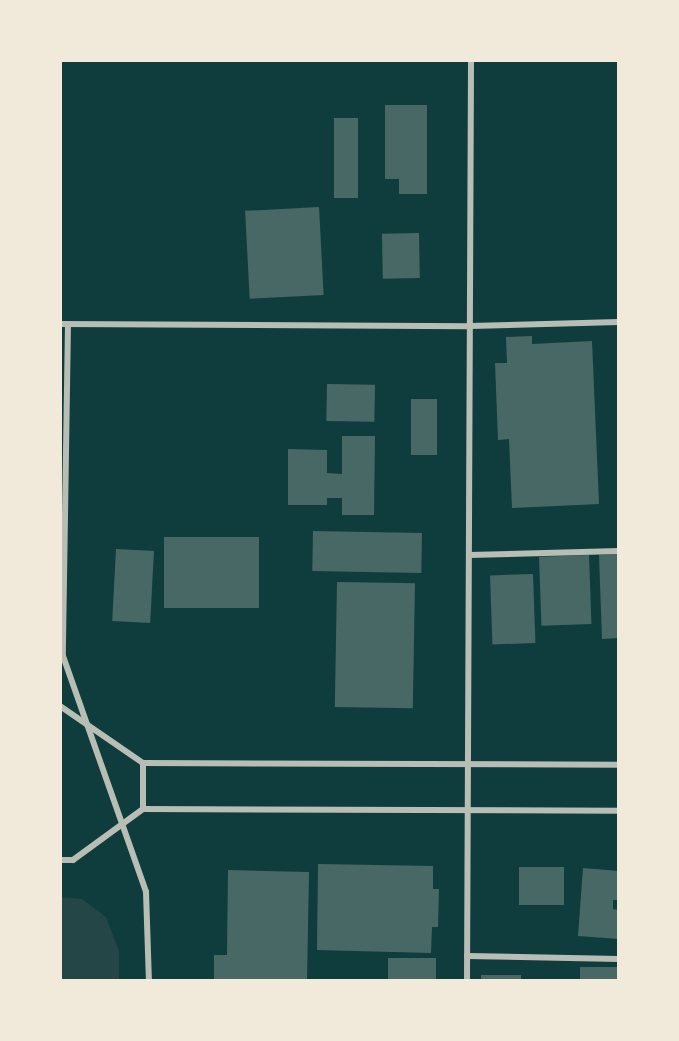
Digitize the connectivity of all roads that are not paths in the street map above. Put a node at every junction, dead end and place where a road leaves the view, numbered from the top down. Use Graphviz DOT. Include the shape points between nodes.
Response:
graph roads {
  1 [pos="471,60"];
  2 [pos="619,322"];
  3 [pos="64,324"];
  4 [pos="470,326"];
  5 [pos="619,551"];
  6 [pos="469,555"];
  7 [pos="60,706"];
  8 [pos="87,723"];
  9 [pos="143,763"];
  10 [pos="468,764"];
  11 [pos="619,765"];
  12 [pos="143,809"];
  13 [pos="619,811"];
  14 [pos="467,812"];
  15 [pos="122,824"];
  16 [pos="60,860"];
  17 [pos="467,956"];
  18 [pos="619,959"];
  19 [pos="149,981"];
  20 [pos="467,981"];
  1 -- 4 [label="street"];
  2 -- 4 [label="street"];
  3 -- 4 [label="street"];
  3 -- 8 [label="street" via="63,656"];
  4 -- 6 [label="street"];
  5 -- 6 [label="street"];
  6 -- 10 [label="street"];
  7 -- 8 [label="street"];
  8 -- 9 [label="street"];
  8 -- 15 [label="street"];
  9 -- 10 [label="street"];
  9 -- 12 [label="street"];
  10 -- 11 [label="street"];
  10 -- 14 [label="street"];
  12 -- 14 [label="street"];
  12 -- 15 [label="street"];
  13 -- 14 [label="street"];
  14 -- 17 [label="street"];
  15 -- 16 [label="street" via="73,860"];
  15 -- 19 [label="street" via="146,892"];
  17 -- 18 [label="street"];
  17 -- 20 [label="street"];
}
